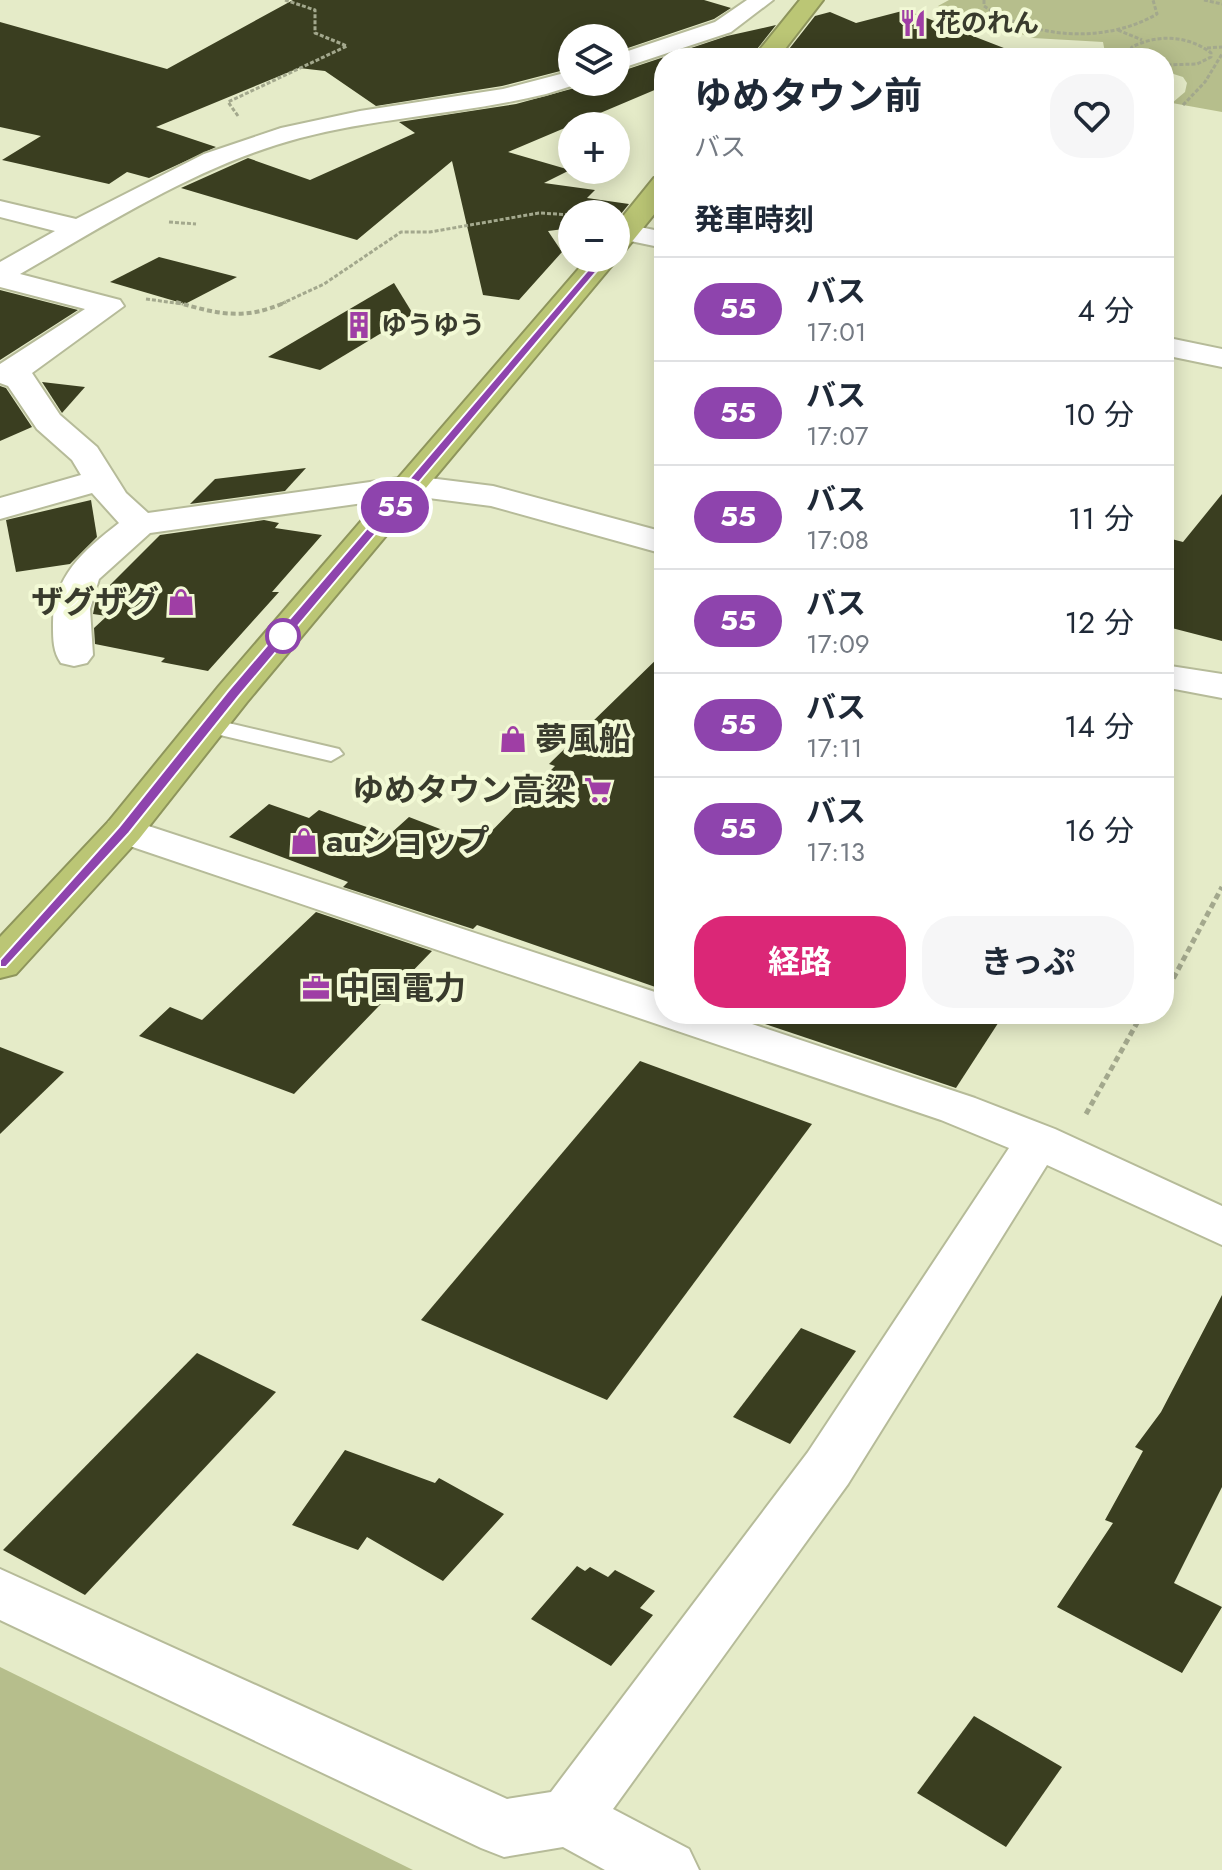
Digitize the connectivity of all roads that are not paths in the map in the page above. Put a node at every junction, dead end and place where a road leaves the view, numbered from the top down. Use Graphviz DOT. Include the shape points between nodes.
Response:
graph roads {
  1 [pos="762,0"];
  2 [pos="812,0"];
  3 [pos="661,48"];
  4 [pos="773,48"];
  5 [pos="654,50"];
  6 [pos="630,58"];
  7 [pos="558,82"];
  8 [pos="654,196"];
  9 [pos="0,209"];
  10 [pos="630,226"];
  11 [pos="79,228"];
  12 [pos="654,241"];
  13 [pos="630,243"];
  14 [pos="592,272"];
  15 [pos="0,276"];
  16 [pos="1174,348"];
  17 [pos="1222,358"];
  18 [pos="5,374"];
  19 [pos="101,480"];
  20 [pos="413,486"];
  21 [pos="0,509"];
  22 [pos="140,524"];
  23 [pos="654,540"];
  24 [pos="74,655"];
  25 [pos="1174,678"];
  26 [pos="1222,686"];
  27 [pos="207,725"];
  28 [pos="331,754"];
  29 [pos="124,830"];
  30 [pos="0,964"];
  31 [pos="654,1008"];
  32 [pos="704,1024"];
  33 [pos="1051,1148"];
  34 [pos="1222,1227"];
  35 [pos="0,1593"];
  36 [pos="569,1818"];
  37 [pos="666,1870"];
  1 -- 3 [label="street" via="723,27"];
  2 -- 4 [label="highway"];
  5 -- 6 [label="street"];
  7 -- 11 [label="street" via="293,133 226,153"];
  8 -- 10 [label="highway"];
  9 -- 11 [label="street"];
  11 -- 15 [label="street"];
  12 -- 13 [label="street"];
  14 -- 20 [label="highway"];
  15 -- 18 [label="street" via="109,306"];
  16 -- 17 [label="street"];
  18 -- 19 [label="street" via="20,379 48,422 85,454"];
  19 -- 21 [label="street"];
  19 -- 22 [label="street"];
  20 -- 22 [label="street"];
  20 -- 23 [label="street" via="493,496"];
  20 -- 27 [label="highway"];
  22 -- 24 [label="street" via="98,556 74,586 68,615"];
  25 -- 26 [label="street"];
  27 -- 28 [label="lane"];
  27 -- 29 [label="highway"];
  29 -- 30 [label="highway"];
  29 -- 31 [label="street"];
  32 -- 33 [label="street" via="958,1109"];
  33 -- 34 [label="street"];
  33 -- 36 [label="street" via="828,1468"];
  35 -- 36 [label="street" via="504,1828"];
  36 -- 37 [label="street"];
}
